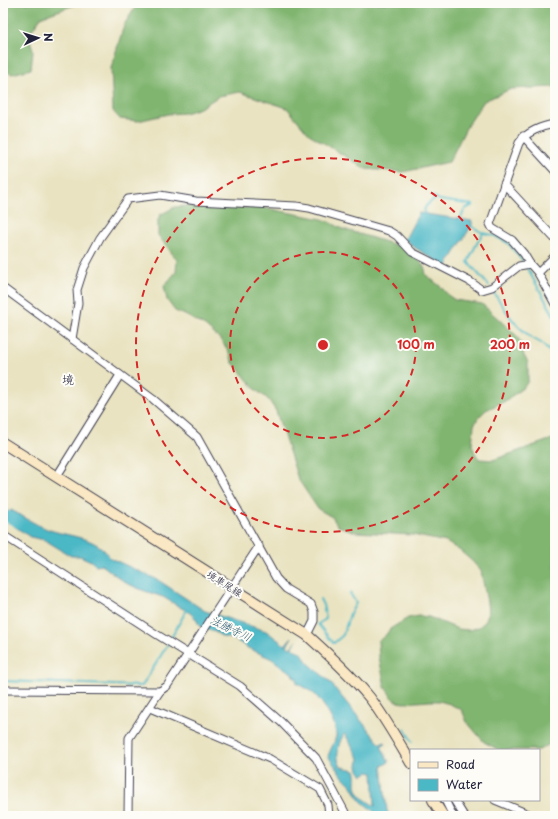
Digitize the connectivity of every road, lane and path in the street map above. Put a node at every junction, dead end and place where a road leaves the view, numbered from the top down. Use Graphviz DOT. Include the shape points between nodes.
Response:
graph roads {
  1 [pos="555,124"];
  2 [pos="523,136"];
  3 [pos="555,171"];
  4 [pos="504,184"];
  5 [pos="555,239"];
  6 [pos="555,256"];
  7 [pos="530,264"];
  8 [pos="538,273"];
  9 [pos="3,288"];
  10 [pos="555,304"];
  11 [pos="72,339"];
  12 [pos="120,375"];
  13 [pos="3,443"];
  14 [pos="56,476"];
  15 [pos="3,535"];
  16 [pos="259,546"];
  17 [pos="232,587"];
  18 [pos="307,635"];
  19 [pos="189,651"];
  20 [pos="3,690"];
  21 [pos="160,691"];
  22 [pos="150,708"];
  23 [pos="410,761"];
  24 [pos="434,801"];
  25 [pos="446,801"];
  26 [pos="455,801"];
  27 [pos="497,801"];
  28 [pos="128,816"];
  29 [pos="328,816"];
  30 [pos="347,816"];
  31 [pos="443,816"];
  32 [pos="453,816"];
  33 [pos="464,816"];
  34 [pos="533,816"];
  1 -- 2 [label="street"];
  2 -- 3 [label="street"];
  2 -- 4 [label="street"];
  4 -- 5 [label="street"];
  4 -- 7 [label="street" via="490,227 512,240"];
  6 -- 8 [label="street"];
  7 -- 8 [label="street"];
  7 -- 11 [label="street" via="519,266 492,288 482,290 412,252 397,236 389,232 309,208 196,201 160,195 128,199 100,238 84,268 77,290 78,303"];
  8 -- 10 [label="street"];
  9 -- 11 [label="street"];
  11 -- 12 [label="street"];
  12 -- 14 [label="street"];
  12 -- 16 [label="street" via="153,398 197,437"];
  13 -- 14 [label="main road, 境車尾線"];
  14 -- 17 [label="main road, 境車尾線"];
  15 -- 19 [label="street"];
  16 -- 17 [label="street"];
  16 -- 18 [label="street" via="276,578 286,589 311,604 314,621"];
  17 -- 18 [label="main road, 境車尾線"];
  17 -- 19 [label="street"];
  18 -- 23 [label="main road, 境車尾線" via="338,663 370,698"];
  19 -- 21 [label="street" via="167,686"];
  19 -- 30 [label="street" via="240,686 281,722 316,758"];
  20 -- 21 [label="street"];
  21 -- 22 [label="street"];
  22 -- 28 [label="street" via="129,738"];
  22 -- 29 [label="street" via="270,759 314,785 320,789 328,805"];
  24 -- 31 [label="main road"];
  25 -- 32 [label="street"];
  26 -- 33 [label="street"];
  27 -- 34 [label="street"];
}
